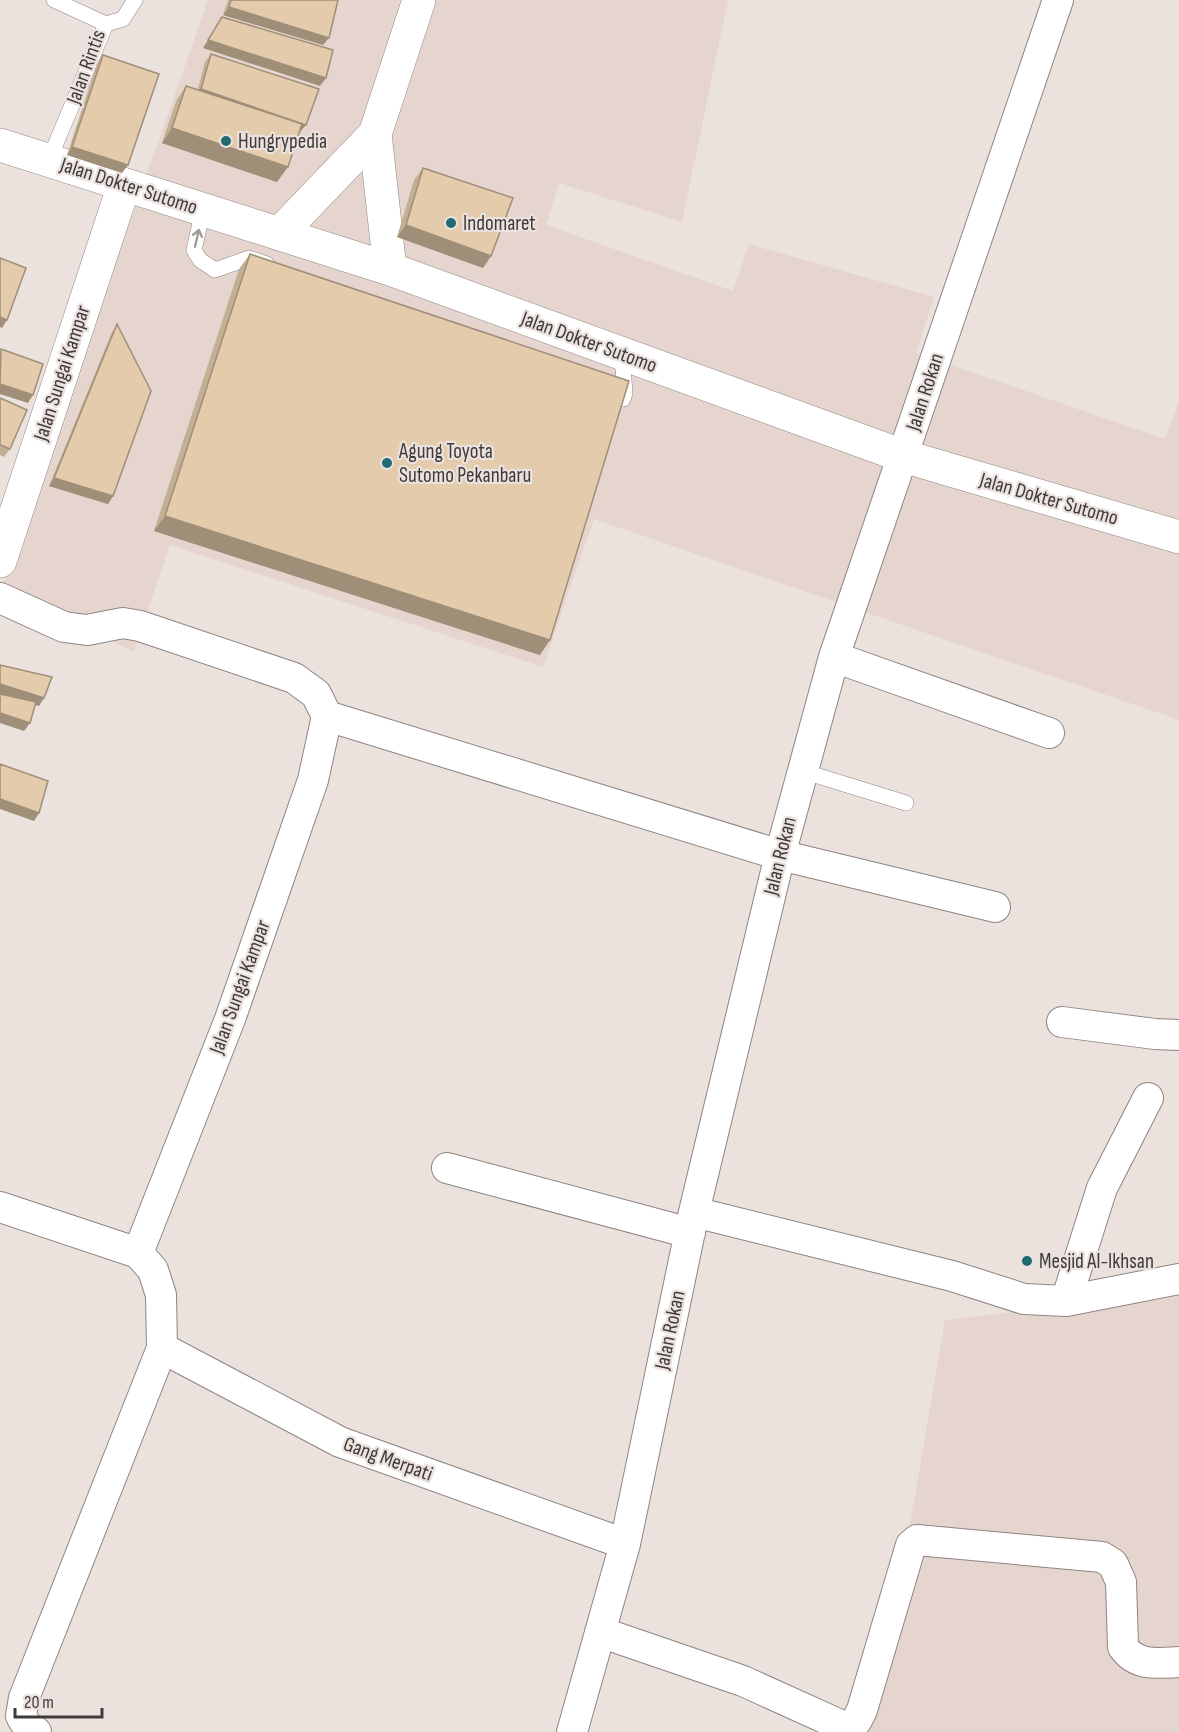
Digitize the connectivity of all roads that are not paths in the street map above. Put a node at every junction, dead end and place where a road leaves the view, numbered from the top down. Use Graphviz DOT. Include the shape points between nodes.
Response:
graph roads {
  1 [pos="54,0"];
  2 [pos="135,0"];
  3 [pos="419,0"];
  4 [pos="1051,2"];
  5 [pos="106,24"];
  6 [pos="375,134"];
  7 [pos="0,145"];
  8 [pos="49,160"];
  9 [pos="124,185"];
  10 [pos="203,210"];
  11 [pos="279,234"];
  12 [pos="249,258"];
  13 [pos="279,268"];
  14 [pos="390,269"];
  15 [pos="242,279"];
  16 [pos="622,355"];
  17 [pos="617,414"];
  18 [pos="903,456"];
  19 [pos="1179,537"];
  20 [pos="0,561"];
  21 [pos="0,598"];
  22 [pos="834,657"];
  23 [pos="327,716"];
  24 [pos="1049,733"];
  25 [pos="802,771"];
  26 [pos="906,803"];
  27 [pos="780,855"];
  28 [pos="995,908"];
  29 [pos="1062,1022"];
  30 [pos="1179,1035"];
  31 [pos="1148,1098"];
  32 [pos="447,1168"];
  33 [pos="0,1207"];
  34 [pos="692,1222"];
  35 [pos="138,1253"];
  36 [pos="1179,1279"];
  37 [pos="1066,1301"];
  38 [pos="162,1348"];
  39 [pos="625,1544"];
  40 [pos="600,1632"];
  41 [pos="1179,1662"];
  42 [pos="36,1732"];
  43 [pos="573,1732"];
  1 -- 5 [label="lane, Jalan Rintis"];
  2 -- 5 [label="lane" via="123,19"];
  3 -- 6 [label="main road"];
  4 -- 18 [label="street, Jalan Rokan"];
  5 -- 8 [label="lane, Jalan Rintis"];
  6 -- 11 [label="main road"];
  6 -- 14 [label="main road"];
  7 -- 8 [label="main road, Jalan Dokter Sutomo"];
  8 -- 9 [label="main road, Jalan Dokter Sutomo"];
  9 -- 10 [label="main road, Jalan Dokter Sutomo"];
  9 -- 20 [label="main road, Jalan Sungai Kampar"];
  10 -- 11 [label="main road, Jalan Dokter Sutomo"];
  12 -- 10 [label="lane, one-way" via="215,270 200,260 194,250"];
  11 -- 14 [label="main road, Jalan Dokter Sutomo"];
  12 -- 13 [label="lane"];
  12 -- 15 [label="lane"];
  14 -- 16 [label="main road, Jalan Dokter Sutomo"];
  16 -- 17 [label="lane"];
  16 -- 18 [label="main road, Jalan Dokter Sutomo"];
  18 -- 19 [label="main road, Jalan Dokter Sutomo"];
  18 -- 22 [label="street, Jalan Rokan"];
  21 -- 23 [label="street" via="64,627 87,630 123,623 140,626 294,678 316,694"];
  22 -- 24 [label="street"];
  22 -- 25 [label="street, Jalan Rokan"];
  23 -- 27 [label="street"];
  23 -- 35 [label="street, Jalan Sungai Kampar" via="313,780 230,1019"];
  25 -- 26 [label="lane"];
  25 -- 27 [label="street, Jalan Rokan"];
  27 -- 28 [label="street"];
  27 -- 34 [label="street, Jalan Rokan"];
  29 -- 30 [label="street"];
  31 -- 37 [label="street" via="1102,1188"];
  32 -- 34 [label="street"];
  33 -- 35 [label="street"];
  34 -- 37 [label="street" via="952,1276 1024,1299"];
  34 -- 39 [label="street, Jalan Rokan"];
  35 -- 38 [label="street" via="153,1270 161,1295"];
  36 -- 37 [label="street"];
  38 -- 39 [label="street, Gang Merpati" via="340,1442"];
  38 -- 42 [label="street" via="24,1698 21,1716"];
  39 -- 40 [label="street, Jalan Rokan"];
  40 -- 41 [label="street" via="743,1681 849,1729 862,1710 911,1545 916,1540 1102,1557 1113,1564 1121,1582 1123,1647 1128,1654 1146,1663"];
  40 -- 43 [label="street, Jalan Rokan"];
}
